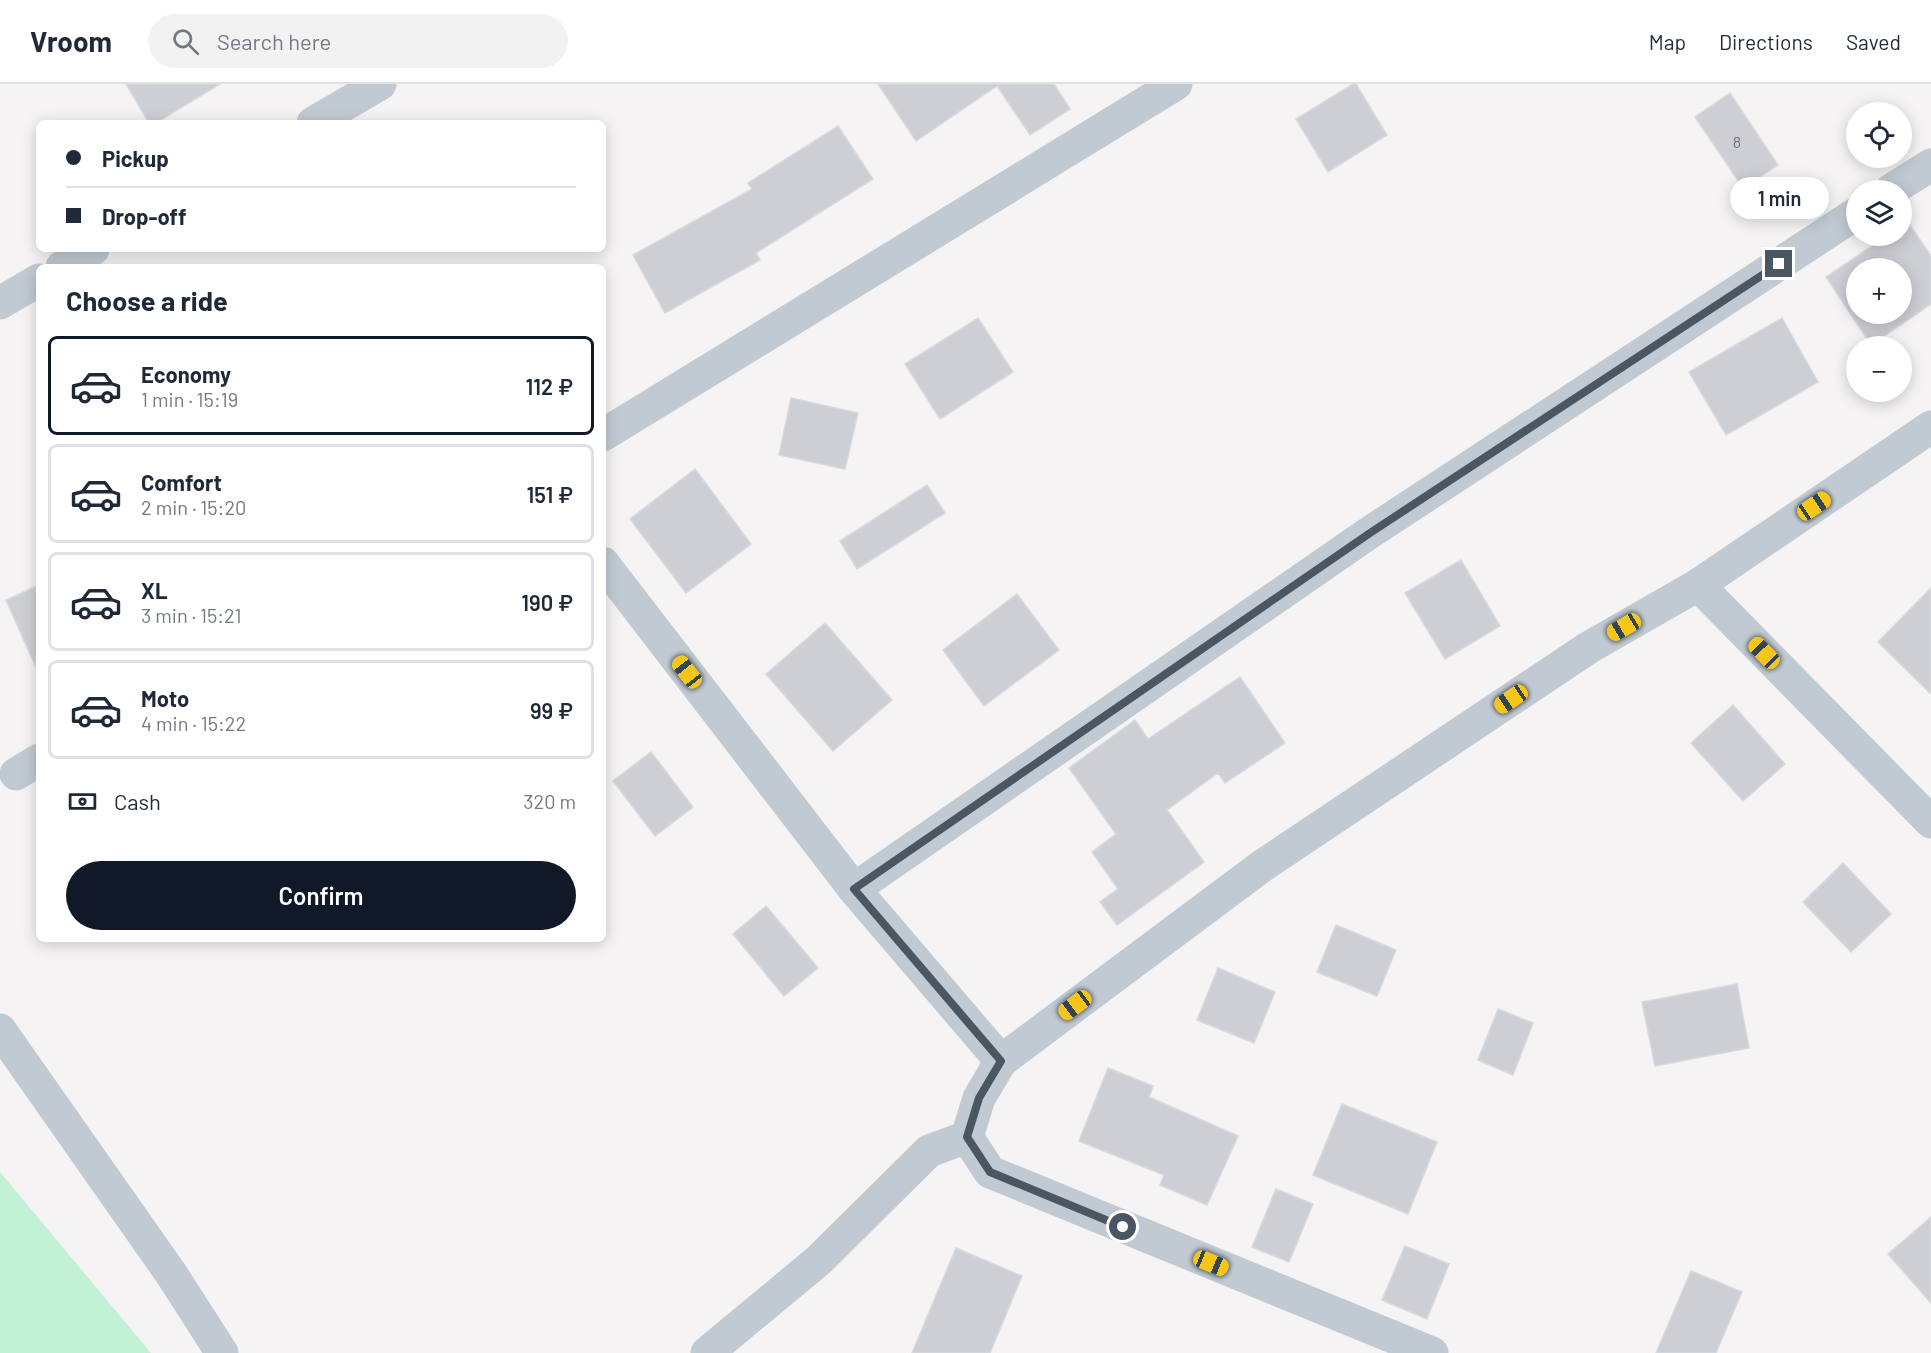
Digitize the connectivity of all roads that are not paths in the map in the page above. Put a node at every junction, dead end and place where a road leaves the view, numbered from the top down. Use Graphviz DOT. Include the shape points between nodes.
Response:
graph roads {
  1 [pos="380,84"];
  2 [pos="1176,84"];
  3 [pos="317,120"];
  4 [pos="1931,165"];
  5 [pos="1908,180"];
  6 [pos="1846,220"];
  7 [pos="88,252"];
  8 [pos="67,264"];
  9 [pos="36,282"];
  10 [pos="0,303"];
  11 [pos="1931,427"];
  12 [pos="606,433"];
  13 [pos="606,567"];
  14 [pos="1698,585"];
  15 [pos="1931,822"];
  16 [pos="854,889"];
  17 [pos="0,1030"];
  18 [pos="1001,1061"];
  19 [pos="967,1137"];
  20 [pos="222,1353"];
  21 [pos="707,1353"];
  22 [pos="1432,1353"];
  1 -- 3 [label="street"];
  2 -- 12 [label="street"];
  4 -- 5 [label="street"];
  6 -- 16 [label="street" via="1370,533"];
  7 -- 8 [label="street"];
  9 -- 10 [label="street"];
  11 -- 14 [label="street"];
  13 -- 16 [label="street"];
  14 -- 15 [label="street"];
  14 -- 18 [label="street" via="1588,648 1262,866"];
  16 -- 18 [label="street"];
  17 -- 20 [label="street"];
  18 -- 19 [label="street" via="979,1098"];
  19 -- 21 [label="street" via="929,1151 819,1260"];
  19 -- 22 [label="street" via="990,1172"];
}
